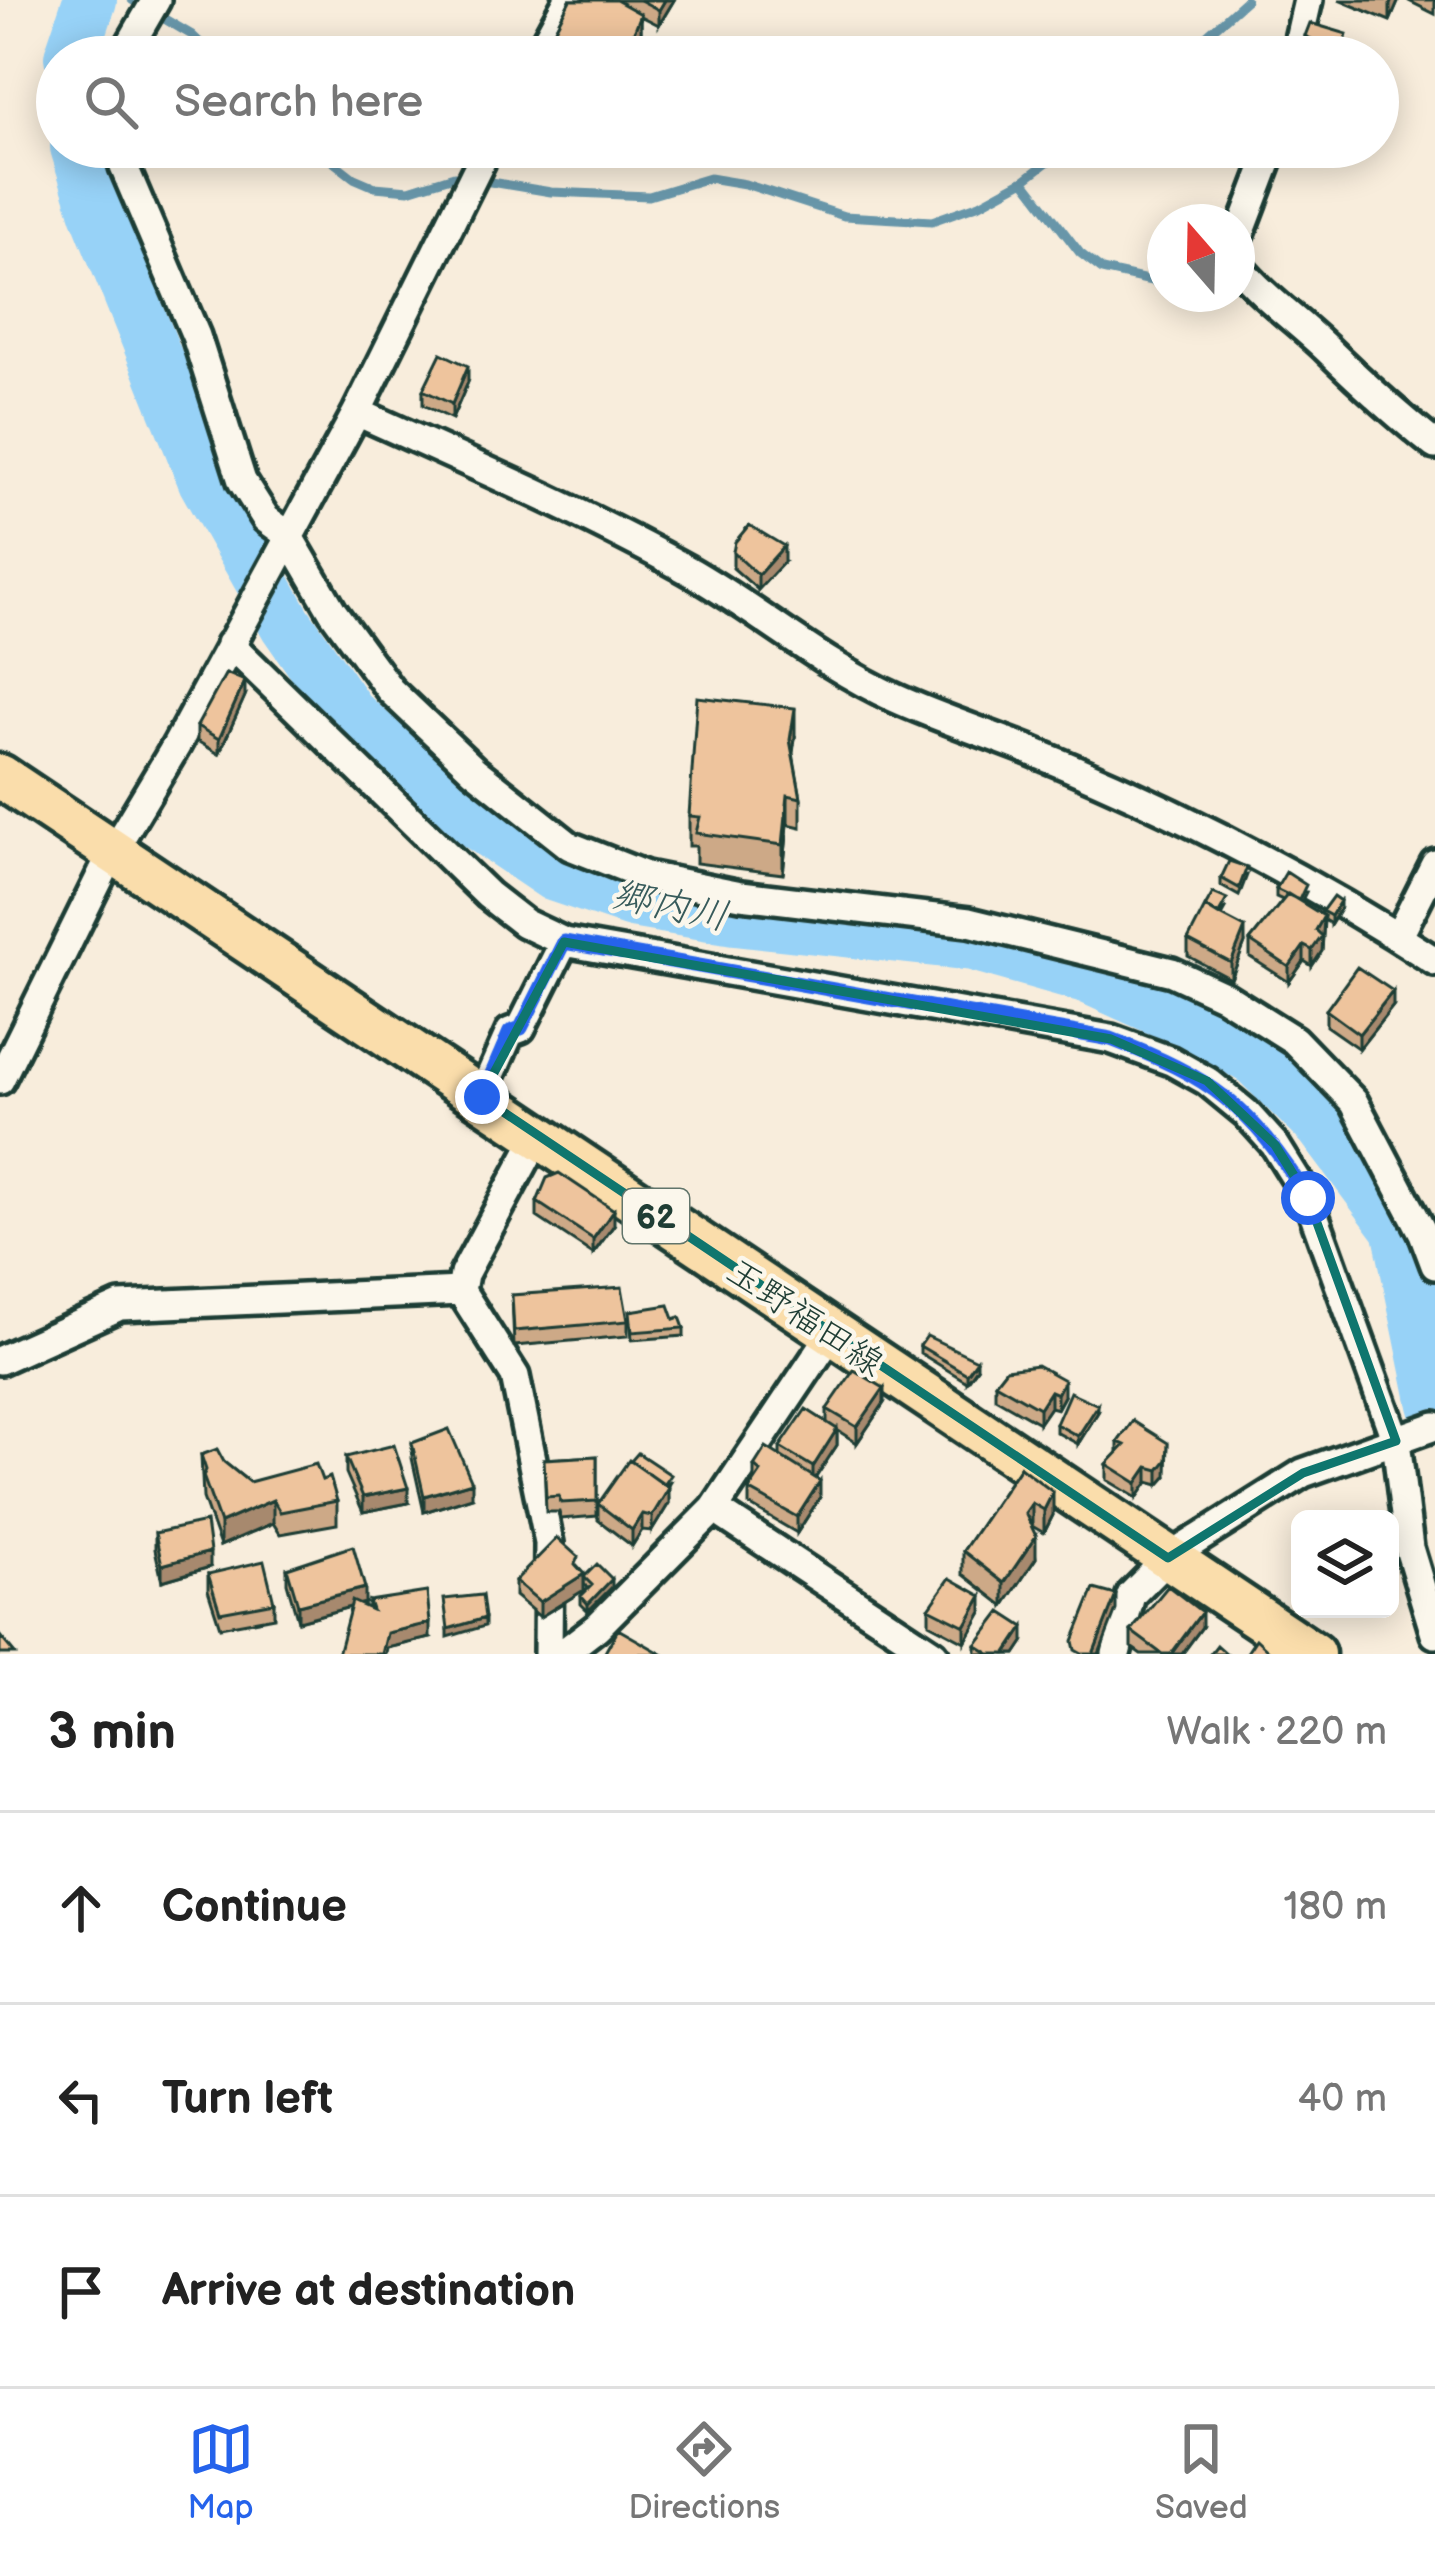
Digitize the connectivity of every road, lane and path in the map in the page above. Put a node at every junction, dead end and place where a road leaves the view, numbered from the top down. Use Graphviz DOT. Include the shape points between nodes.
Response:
graph roads {
  1 [pos="568,0"];
  2 [pos="1308,0"];
  3 [pos="152,7"];
  4 [pos="135,36"];
  5 [pos="548,36"];
  6 [pos="1300,36"];
  7 [pos="124,168"];
  8 [pos="478,168"];
  9 [pos="1265,168"];
  10 [pos="1251,204"];
  11 [pos="1255,287"];
  12 [pos="357,412"];
  13 [pos="1435,446"];
  14 [pos="283,545"];
  15 [pos="237,632"];
  16 [pos="0,776"];
  17 [pos="113,851"];
  18 [pos="1435,864"];
  19 [pos="1398,937"];
  20 [pos="564,942"];
  21 [pos="1435,961"];
  22 [pos="0,1080"];
  23 [pos="482,1097"];
  24 [pos="538,1136"];
  25 [pos="1435,1264"];
  26 [pos="461,1292"];
  27 [pos="832,1333"];
  28 [pos="0,1360"];
  29 [pos="1435,1426"];
  30 [pos="1402,1439"];
  31 [pos="714,1509"];
  32 [pos="1168,1558"];
  33 [pos="1435,1634"];
  34 [pos="548,1654"];
  35 [pos="562,1654"];
  36 [pos="934,1654"];
  37 [pos="1116,1654"];
  38 [pos="1313,1654"];
  1 -- 5 [label="street"];
  2 -- 6 [label="street"];
  3 -- 4 [label="street"];
  7 -- 14 [label="street" via="196,336 242,481"];
  8 -- 12 [label="street"];
  9 -- 10 [label="street"];
  11 -- 13 [label="street"];
  12 -- 14 [label="street"];
  12 -- 19 [label="street" via="688,571 892,697 1217,837"];
  14 -- 15 [label="street"];
  14 -- 25 [label="street" via="390,690 571,846 646,876 741,896 969,922 1079,946 1224,996 1294,1040 1354,1102"];
  15 -- 17 [label="street"];
  15 -- 20 [label="street" via="488,895"];
  16 -- 17 [label="main road, 玉野福田線 / 62"];
  17 -- 22 [label="street"];
  17 -- 23 [label="main road, 玉野福田線 / 62"];
  18 -- 19 [label="street"];
  19 -- 21 [label="street"];
  20 -- 23 [label="street"];
  20 -- 30 [label="street" via="1111,1039 1207,1082 1275,1145 1308,1198"];
  23 -- 24 [label="main road, 玉野福田線 / 62"];
  24 -- 26 [label="street"];
  24 -- 27 [label="main road, 玉野福田線 / 62"];
  26 -- 28 [label="street" via="119,1306"];
  26 -- 34 [label="street" via="515,1376 549,1543"];
  27 -- 31 [label="street"];
  27 -- 32 [label="main road, 玉野福田線 / 62"];
  29 -- 30 [label="street"];
  30 -- 32 [label="street" via="1303,1473"];
  30 -- 33 [label="street" via="1409,1548"];
  31 -- 35 [label="street"];
  31 -- 36 [label="street"];
  32 -- 37 [label="street" via="1131,1595"];
  32 -- 38 [label="main road, 玉野福田線 / 62"];
}
